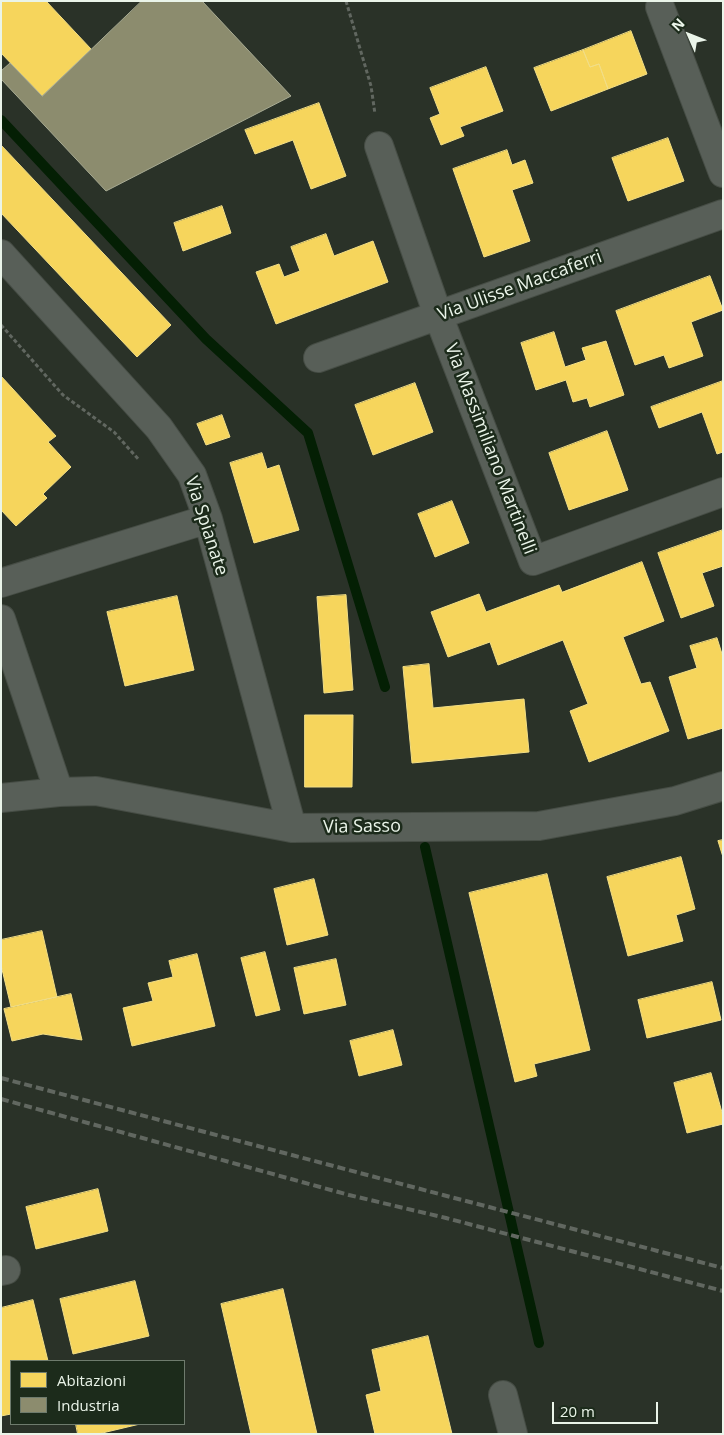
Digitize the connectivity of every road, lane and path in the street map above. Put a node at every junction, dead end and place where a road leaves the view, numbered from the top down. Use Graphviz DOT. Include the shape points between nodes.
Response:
graph roads {
  1 [pos="346,1"];
  2 [pos="660,6"];
  3 [pos="379,146"];
  4 [pos="723,173"];
  5 [pos="723,214"];
  6 [pos="1,254"];
  7 [pos="438,315"];
  8 [pos="1,325"];
  9 [pos="318,358"];
  10 [pos="145,467"];
  11 [pos="723,492"];
  12 [pos="208,519"];
  13 [pos="1,583"];
  14 [pos="1,619"];
  15 [pos="723,786"];
  16 [pos="59,792"];
  17 [pos="1,798"];
  18 [pos="292,828"];
  19 [pos="503,1395"];
  20 [pos="513,1434"];
  1 -- 3 [label="path" via="372,86"];
  2 -- 4 [label="street"];
  3 -- 7 [label="street, Via Massimiliano Martinelli"];
  5 -- 7 [label="street, Via Ulisse Maccaferri"];
  6 -- 12 [label="street, Via Spianate" via="159,428 192,475"];
  7 -- 9 [label="street, Via Ulisse Maccaferri"];
  7 -- 11 [label="street, Via Massimiliano Martinelli" via="533,561"];
  8 -- 10 [label="path" via="63,395 114,432"];
  12 -- 13 [label="street"];
  12 -- 18 [label="street, Via Spianate"];
  14 -- 16 [label="street"];
  15 -- 18 [label="street, Via Sasso" via="675,802 539,826"];
  16 -- 17 [label="street, Via Sasso"];
  16 -- 18 [label="street, Via Sasso" via="96,791"];
  19 -- 20 [label="street"];
}
